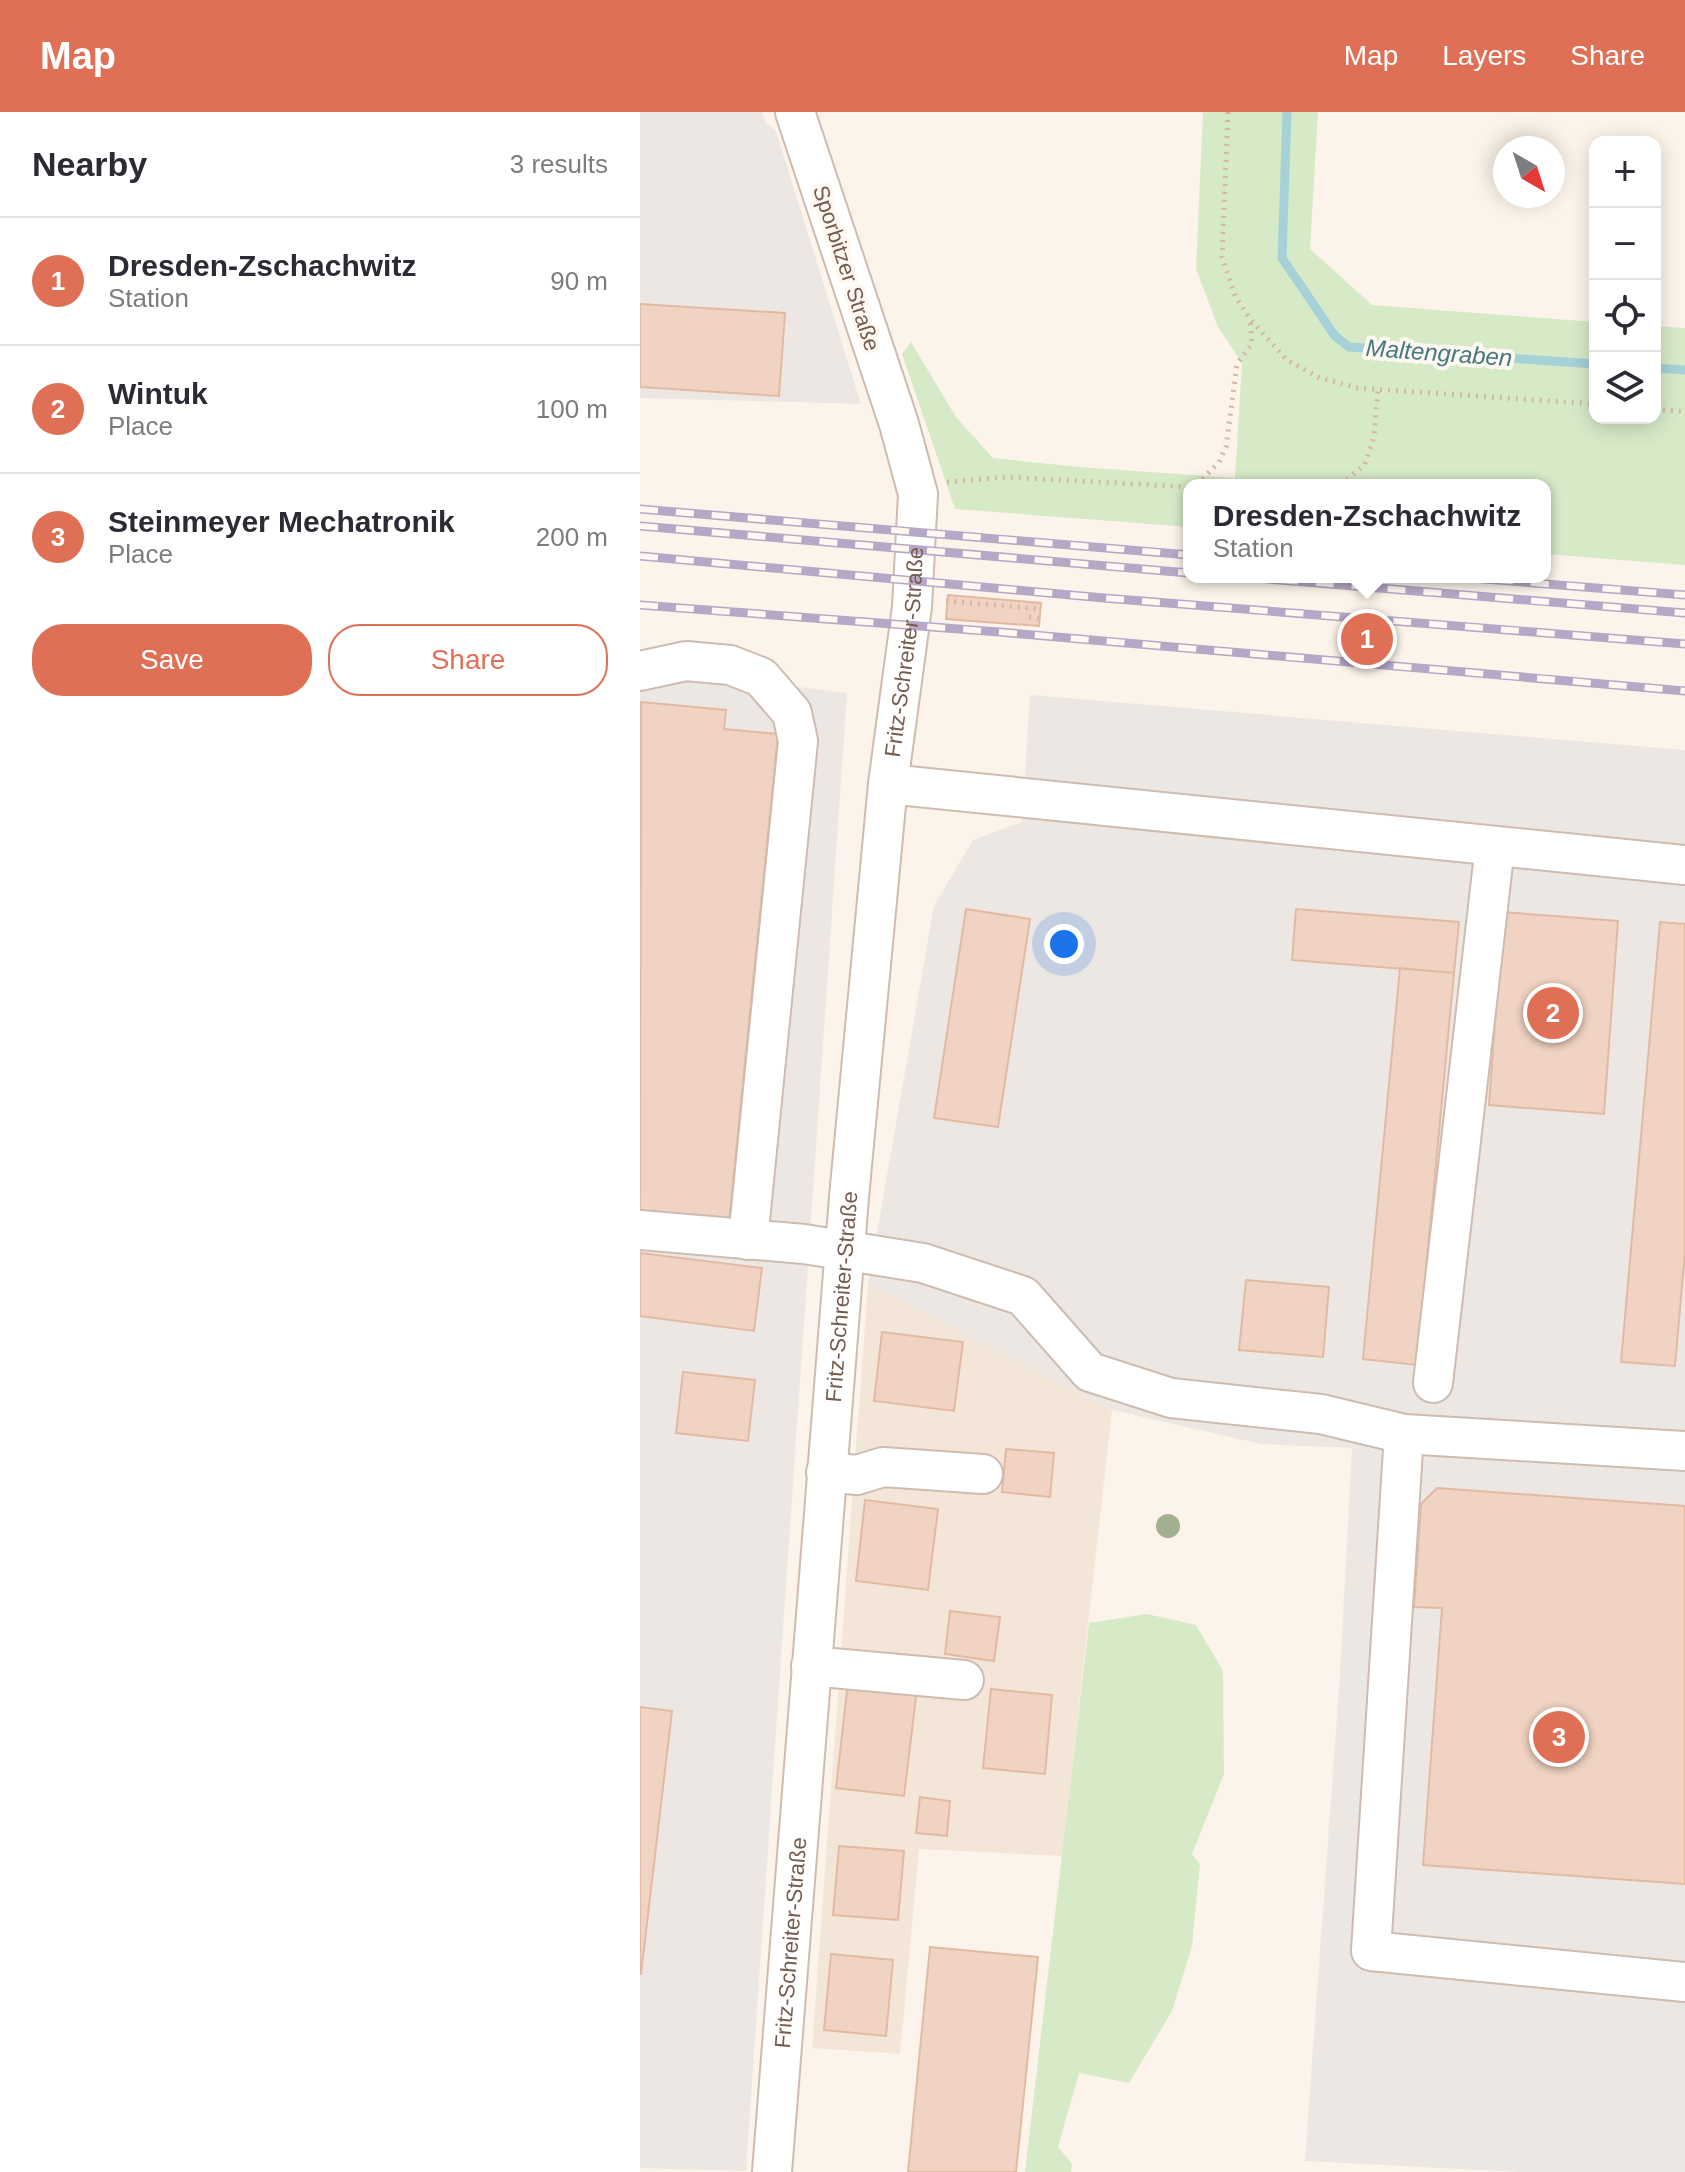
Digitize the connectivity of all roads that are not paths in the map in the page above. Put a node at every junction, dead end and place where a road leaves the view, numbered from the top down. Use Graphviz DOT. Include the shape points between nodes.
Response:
graph roads {
  1 [pos="795,112"];
  2 [pos="899,424"];
  3 [pos="640,671"];
  4 [pos="888,784"];
  5 [pos="1495,846"];
  6 [pos="1685,865"];
  7 [pos="640,1230"];
  8 [pos="748,1240"];
  9 [pos="845,1251"];
  10 [pos="1433,1383"];
  11 [pos="1404,1434"];
  12 [pos="1685,1451"];
  13 [pos="826,1472"];
  14 [pos="983,1474"];
  15 [pos="811,1666"];
  16 [pos="964,1680"];
  17 [pos="1685,1982"];
  18 [pos="772,2172"];
  1 -- 2 [label="street, Sporbitzer Straße"];
  2 -- 4 [label="street, Fritz-Schreiter-Straße" via="918,494 912,607"];
  3 -- 8 [label="street" via="686,661 730,665 761,677 792,713 798,741"];
  4 -- 5 [label="street"];
  4 -- 9 [label="street, Fritz-Schreiter-Straße"];
  5 -- 6 [label="street"];
  5 -- 10 [label="street"];
  7 -- 8 [label="street"];
  8 -- 9 [label="street"];
  9 -- 11 [label="street" via="923,1263 1023,1296 1090,1372 1157,1394 1321,1414"];
  9 -- 13 [label="street, Fritz-Schreiter-Straße"];
  11 -- 12 [label="street"];
  11 -- 17 [label="street" via="1371,1951"];
  13 -- 14 [label="street" via="857,1475 883,1467"];
  13 -- 15 [label="street, Fritz-Schreiter-Straße"];
  15 -- 16 [label="street"];
  15 -- 18 [label="street, Fritz-Schreiter-Straße"];
}
